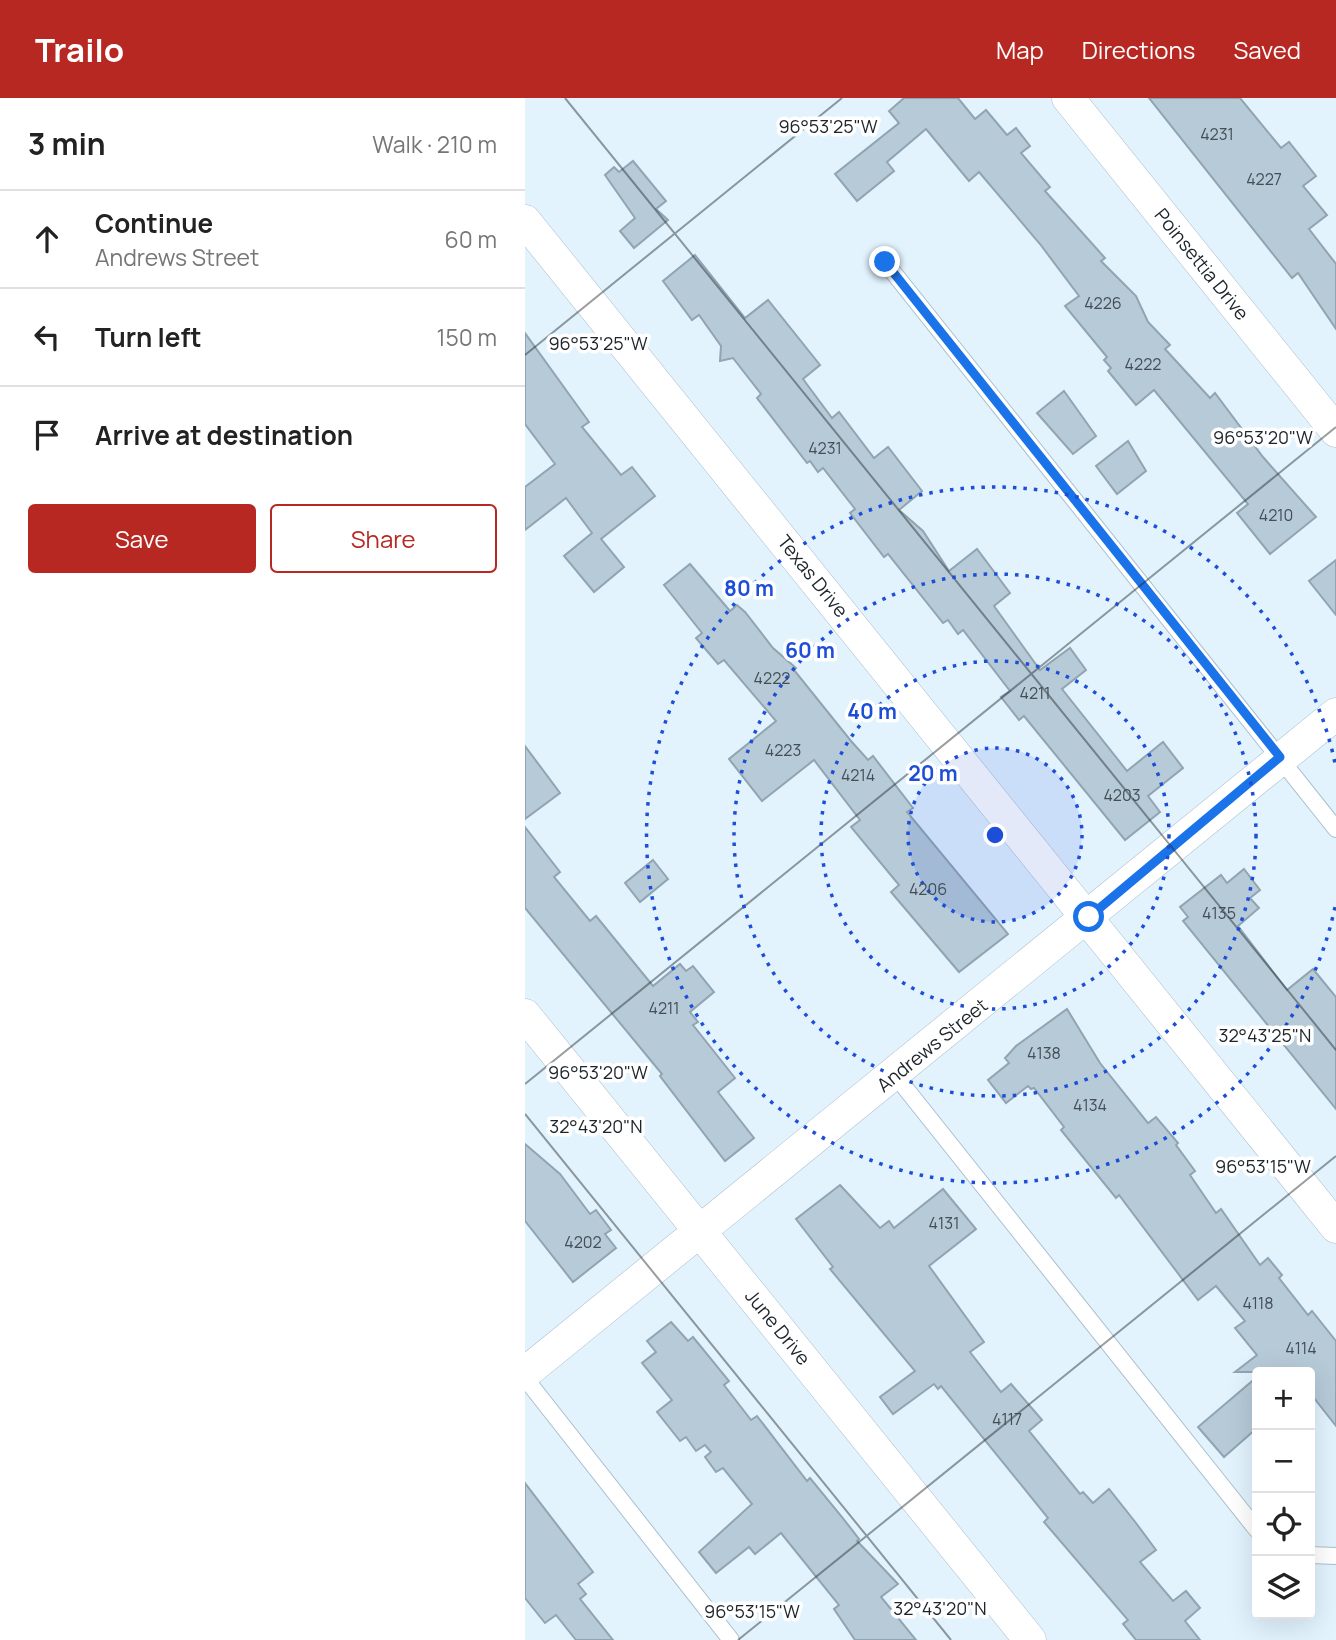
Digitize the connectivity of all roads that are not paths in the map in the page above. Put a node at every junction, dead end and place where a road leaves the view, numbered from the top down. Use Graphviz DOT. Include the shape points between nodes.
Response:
graph roads {
  1 [pos="1067,98"];
  2 [pos="525,221"];
  3 [pos="885,262"];
  4 [pos="1336,430"];
  5 [pos="1336,714"];
  6 [pos="1280,757"];
  7 [pos="1336,829"];
  8 [pos="1089,917"];
  9 [pos="525,1015"];
  10 [pos="895,1075"];
  11 [pos="1336,1227"];
  12 [pos="700,1231"];
  13 [pos="525,1376"];
  14 [pos="1252,1524"];
  15 [pos="1315,1555"];
  16 [pos="1336,1556"];
  17 [pos="731,1640"];
  18 [pos="1030,1640"];
  1 -- 4 [label="street, Poinsettia Drive"];
  2 -- 8 [label="street, Texas Drive"];
  3 -- 6 [label="lane"];
  5 -- 6 [label="street, Andrews Street"];
  6 -- 7 [label="lane"];
  6 -- 8 [label="street, Andrews Street"];
  8 -- 10 [label="street, Andrews Street"];
  8 -- 11 [label="street, Texas Drive"];
  9 -- 12 [label="street, June Drive"];
  10 -- 12 [label="street, Andrews Street"];
  10 -- 14 [label="lane"];
  12 -- 13 [label="street, Andrews Street"];
  12 -- 18 [label="street, June Drive"];
  13 -- 17 [label="lane"];
  15 -- 16 [label="lane"];
}
